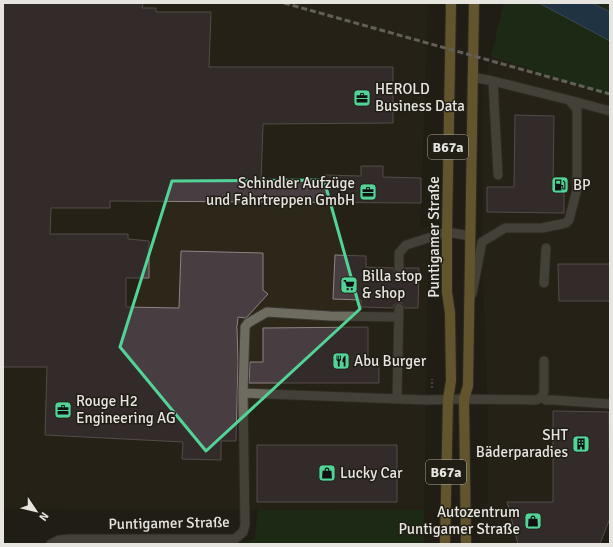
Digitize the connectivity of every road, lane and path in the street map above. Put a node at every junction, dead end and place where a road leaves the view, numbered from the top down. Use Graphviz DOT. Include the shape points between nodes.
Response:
graph roads {
  1 [pos="451,3"];
  2 [pos="474,3"];
  3 [pos="472,77"];
  4 [pos="493,81"];
  5 [pos="569,100"];
  6 [pos="610,111"];
  7 [pos="498,175"];
  8 [pos="447,232"];
  9 [pos="470,236"];
  10 [pos="546,248"];
  11 [pos="399,268"];
  12 [pos="544,283"];
  13 [pos="468,315"];
  14 [pos="544,361"];
  15 [pos="243,393"];
  16 [pos="542,397"];
  17 [pos="397,399"];
  18 [pos="448,399"];
  19 [pos="464,399"];
  20 [pos="610,404"];
  21 [pos="51,544"];
  22 [pos="445,544"];
  23 [pos="466,544"];
  1 -- 8 [label="main road, Puntigamer Straße / B67a"];
  2 -- 3 [label="main road, B67a"];
  3 -- 4 [label="lane"];
  3 -- 9 [label="main road, B67a"];
  4 -- 5 [label="lane"];
  4 -- 7 [label="lane"];
  5 -- 6 [label="lane"];
  5 -- 13 [label="lane" via="577,109 576,189 569,220 566,223 542,228 506,228 482,242"];
  8 -- 9 [label="lane"];
  8 -- 11 [label="lane, Puntigamer Straße" via="406,245 399,253"];
  8 -- 18 [label="main road, Puntigamer Straße / B67a" via="451,381"];
  9 -- 13 [label="main road, B67a"];
  10 -- 12 [label="lane"];
  13 -- 19 [label="main road, B67a" via="468,386"];
  14 -- 16 [label="lane"];
  15 -- 17 [label="lane"];
  15 -- 17 [label="lane, Puntigamer Straße" via="245,327 267,312 330,316 398,312"];
  15 -- 21 [label="lane, Puntigamer Straße" via="245,525 236,539 71,539"];
  16 -- 19 [label="lane" via="536,400"];
  16 -- 20 [label="lane" via="546,400"];
  17 -- 18 [label="lane"];
  18 -- 19 [label="lane"];
  18 -- 22 [label="main road, Puntigamer Straße / B67a"];
  19 -- 23 [label="main road, B67a"];
}
